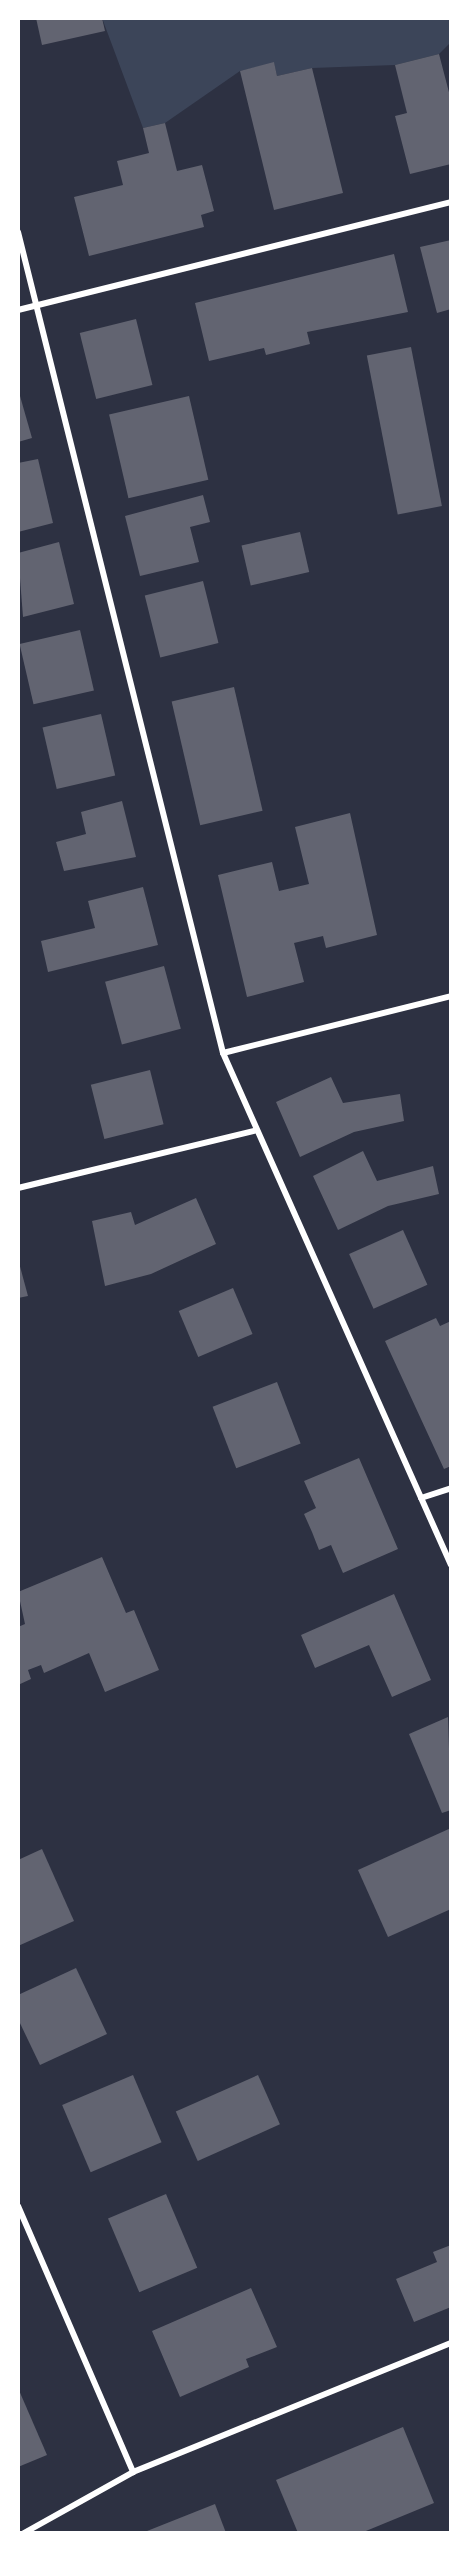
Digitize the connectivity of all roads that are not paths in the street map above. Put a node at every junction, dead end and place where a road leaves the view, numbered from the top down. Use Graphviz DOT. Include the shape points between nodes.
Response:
graph roads {
  1 [pos="451,202"];
  2 [pos="18,232"];
  3 [pos="36,305"];
  4 [pos="18,310"];
  5 [pos="451,996"];
  6 [pos="223,1053"];
  7 [pos="254,1131"];
  8 [pos="18,1188"];
  9 [pos="451,1488"];
  10 [pos="421,1498"];
  11 [pos="451,1565"];
  12 [pos="18,2206"];
  13 [pos="451,2343"];
  14 [pos="133,2472"];
  15 [pos="24,2533"];
  1 -- 3 [label="street"];
  2 -- 3 [label="street"];
  3 -- 4 [label="street"];
  3 -- 6 [label="street"];
  5 -- 6 [label="street"];
  6 -- 7 [label="street"];
  7 -- 8 [label="street"];
  7 -- 10 [label="street"];
  9 -- 10 [label="street"];
  10 -- 11 [label="street"];
  12 -- 14 [label="street"];
  13 -- 14 [label="street"];
  14 -- 15 [label="street"];
}
